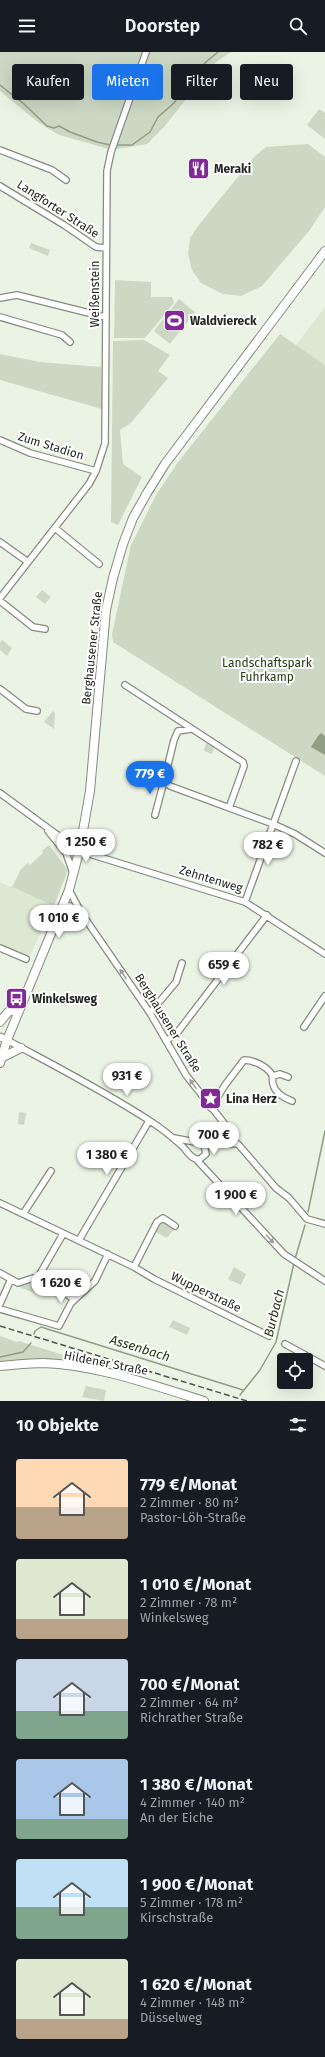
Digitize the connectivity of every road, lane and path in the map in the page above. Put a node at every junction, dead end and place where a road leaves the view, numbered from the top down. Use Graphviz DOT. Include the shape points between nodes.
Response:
graph roads {
  1 [pos="146,52"];
  2 [pos="0,150"];
  3 [pos="66,180"];
  4 [pos="0,186"];
  5 [pos="106,248"];
  6 [pos="325,251"];
  7 [pos="0,298"];
  8 [pos="0,317"];
  9 [pos="106,317"];
  10 [pos="70,342"];
  11 [pos="0,440"];
  12 [pos="96,471"];
  13 [pos="55,528"];
  14 [pos="0,542"];
  15 [pos="28,562"];
  16 [pos="100,564"];
  17 [pos="0,600"];
  18 [pos="45,629"];
  19 [pos="125,685"];
  20 [pos="0,689"];
  21 [pos="37,711"];
  22 [pos="191,729"];
  23 [pos="296,761"];
  24 [pos="164,781"];
  25 [pos="0,793"];
  26 [pos="229,808"];
  27 [pos="155,816"];
  28 [pos="273,824"];
  29 [pos="46,827"];
  30 [pos="80,848"];
  31 [pos="325,853"];
  32 [pos="73,873"];
  33 [pos="69,890"];
  34 [pos="246,902"];
  35 [pos="61,907"];
  36 [pos="82,914"];
  37 [pos="267,915"];
  38 [pos="0,948"];
  39 [pos="325,954"];
  40 [pos="26,959"];
  41 [pos="182,963"];
  42 [pos="325,996"];
  43 [pos="20,1009"];
  44 [pos="150,1013"];
  45 [pos="0,1022"];
  46 [pos="304,1027"];
  47 [pos="3,1038"];
  48 [pos="166,1041"];
  49 [pos="21,1048"];
  50 [pos="0,1059"];
  51 [pos="273,1076"];
  52 [pos="288,1077"];
  53 [pos="292,1101"];
  54 [pos="211,1108"];
  55 [pos="149,1121"];
  56 [pos="174,1138"];
  57 [pos="198,1143"];
  58 [pos="220,1143"];
  59 [pos="230,1143"];
  60 [pos="188,1151"];
  61 [pos="206,1151"];
  62 [pos="196,1160"];
  63 [pos="51,1171"];
  64 [pos="0,1203"];
  65 [pos="23,1214"];
  66 [pos="325,1224"];
  67 [pos="175,1226"];
  68 [pos="63,1234"];
  69 [pos="79,1240"];
  70 [pos="108,1254"];
  71 [pos="134,1267"];
  72 [pos="0,1273"];
  73 [pos="11,1279"];
  74 [pos="37,1279"];
  75 [pos="325,1281"];
  76 [pos="75,1300"];
  77 [pos="0,1304"];
  78 [pos="0,1309"];
  79 [pos="269,1336"];
  80 [pos="285,1344"];
  81 [pos="0,1366"];
  82 [pos="325,1366"];
  83 [pos="204,1401"];
  1 -- 5 [label="street, Weißenstein" via="111,152 107,171"];
  2 -- 3 [label="street" via="52,170"];
  4 -- 5 [label="street, Langforter Straße" via="64,224 96,247"];
  5 -- 9 [label="street, Weißenstein"];
  6 -- 30 [label="main road, Berghausener Straße" via="165,464 146,493 123,544 106,610 92,771 86,823"];
  7 -- 9 [label="street" via="17,295"];
  8 -- 10 [label="street" via="62,335"];
  9 -- 12 [label="street, Weißenstein" via="105,443"];
  11 -- 12 [label="street, Zum Stadion" via="30,453"];
  12 -- 13 [label="street, Weißenstein"];
  13 -- 15 [label="street, Weißenstein"];
  13 -- 16 [label="street"];
  14 -- 15 [label="street"];
  15 -- 17 [label="street, Weißenstein"];
  17 -- 18 [label="street, Weißenstein" via="33,627"];
  19 -- 22 [label="street" via="183,721"];
  20 -- 21 [label="street" via="26,709"];
  22 -- 24 [label="street" via="178,731"];
  22 -- 26 [label="street" via="243,762 244,766"];
  23 -- 28 [label="street"];
  24 -- 26 [label="street" via="170,786"];
  24 -- 27 [label="street"];
  25 -- 29 [label="street"];
  26 -- 28 [label="street"];
  28 -- 31 [label="street"];
  28 -- 34 [label="street"];
  29 -- 30 [label="street, Zehntenweg"];
  29 -- 32 [label="street" via="66,853"];
  30 -- 32 [label="main road, Berghausener Straße"];
  30 -- 34 [label="street, Zehntenweg" via="93,855"];
  32 -- 33 [label="main road, Berghausener Straße"];
  33 -- 35 [label="main road"];
  33 -- 36 [label="street, Berghausener Straße"];
  34 -- 37 [label="street, Zehntenweg"];
  35 -- 36 [label="street" via="73,907"];
  35 -- 43 [label="main road"];
  44 -- 36 [label="street, Berghausener Straße, one-way"];
  37 -- 39 [label="street, Zehntenweg"];
  37 -- 48 [label="street" via="177,1033"];
  38 -- 40 [label="street"];
  41 -- 44 [label="street" via="176,982"];
  42 -- 46 [label="street"];
  43 -- 45 [label="main road" via="8,1012"];
  43 -- 47 [label="main road"];
  44 -- 48 [label="street, Berghausener Straße"];
  47 -- 49 [label="street"];
  47 -- 50 [label="main road"];
  54 -- 48 [label="street, Berghausener Straße, one-way"];
  49 -- 50 [label="main road"];
  49 -- 55 [label="street"];
  51 -- 52 [label="street" via="280,1074"];
  51 -- 53 [label="street" via="273,1084 277,1091"];
  51 -- 54 [label="street" via="255,1062 244,1060"];
  54 -- 59 [label="street, Berghausener Straße" via="231,1132"];
  55 -- 56 [label="street"];
  55 -- 69 [label="street"];
  56 -- 57 [label="street"];
  56 -- 60 [label="street"];
  57 -- 58 [label="street"];
  57 -- 60 [label="street" via="189,1147"];
  57 -- 61 [label="street" via="204,1146"];
  58 -- 59 [label="street"];
  58 -- 61 [label="street"];
  59 -- 66 [label="street" via="238,1144 244,1149 276,1188 289,1198 307,1219"];
  60 -- 62 [label="street"];
  61 -- 62 [label="street" via="203,1157"];
  62 -- 75 [label="street, one-way" via="260,1230 298,1264"];
  63 -- 65 [label="street"];
  64 -- 65 [label="street, Wupperstraße"];
  65 -- 68 [label="street, Wupperstraße"];
  67 -- 71 [label="street" via="163,1218 157,1222"];
  68 -- 69 [label="street, Wupperstraße"];
  68 -- 74 [label="street"];
  69 -- 70 [label="street, Wupperstraße"];
  70 -- 71 [label="street, Wupperstraße"];
  70 -- 76 [label="street" via="95,1281"];
  71 -- 79 [label="street, Wupperstraße"];
  72 -- 73 [label="street"];
  73 -- 74 [label="street" via="18,1283"];
  73 -- 77 [label="street"];
  74 -- 76 [label="street"];
  76 -- 78 [label="street" via="59,1326"];
  80 -- 82 [label="street"];
  81 -- 83 [label="main road, Hildener Straße" via="43,1363 97,1371 145,1382"];
}
